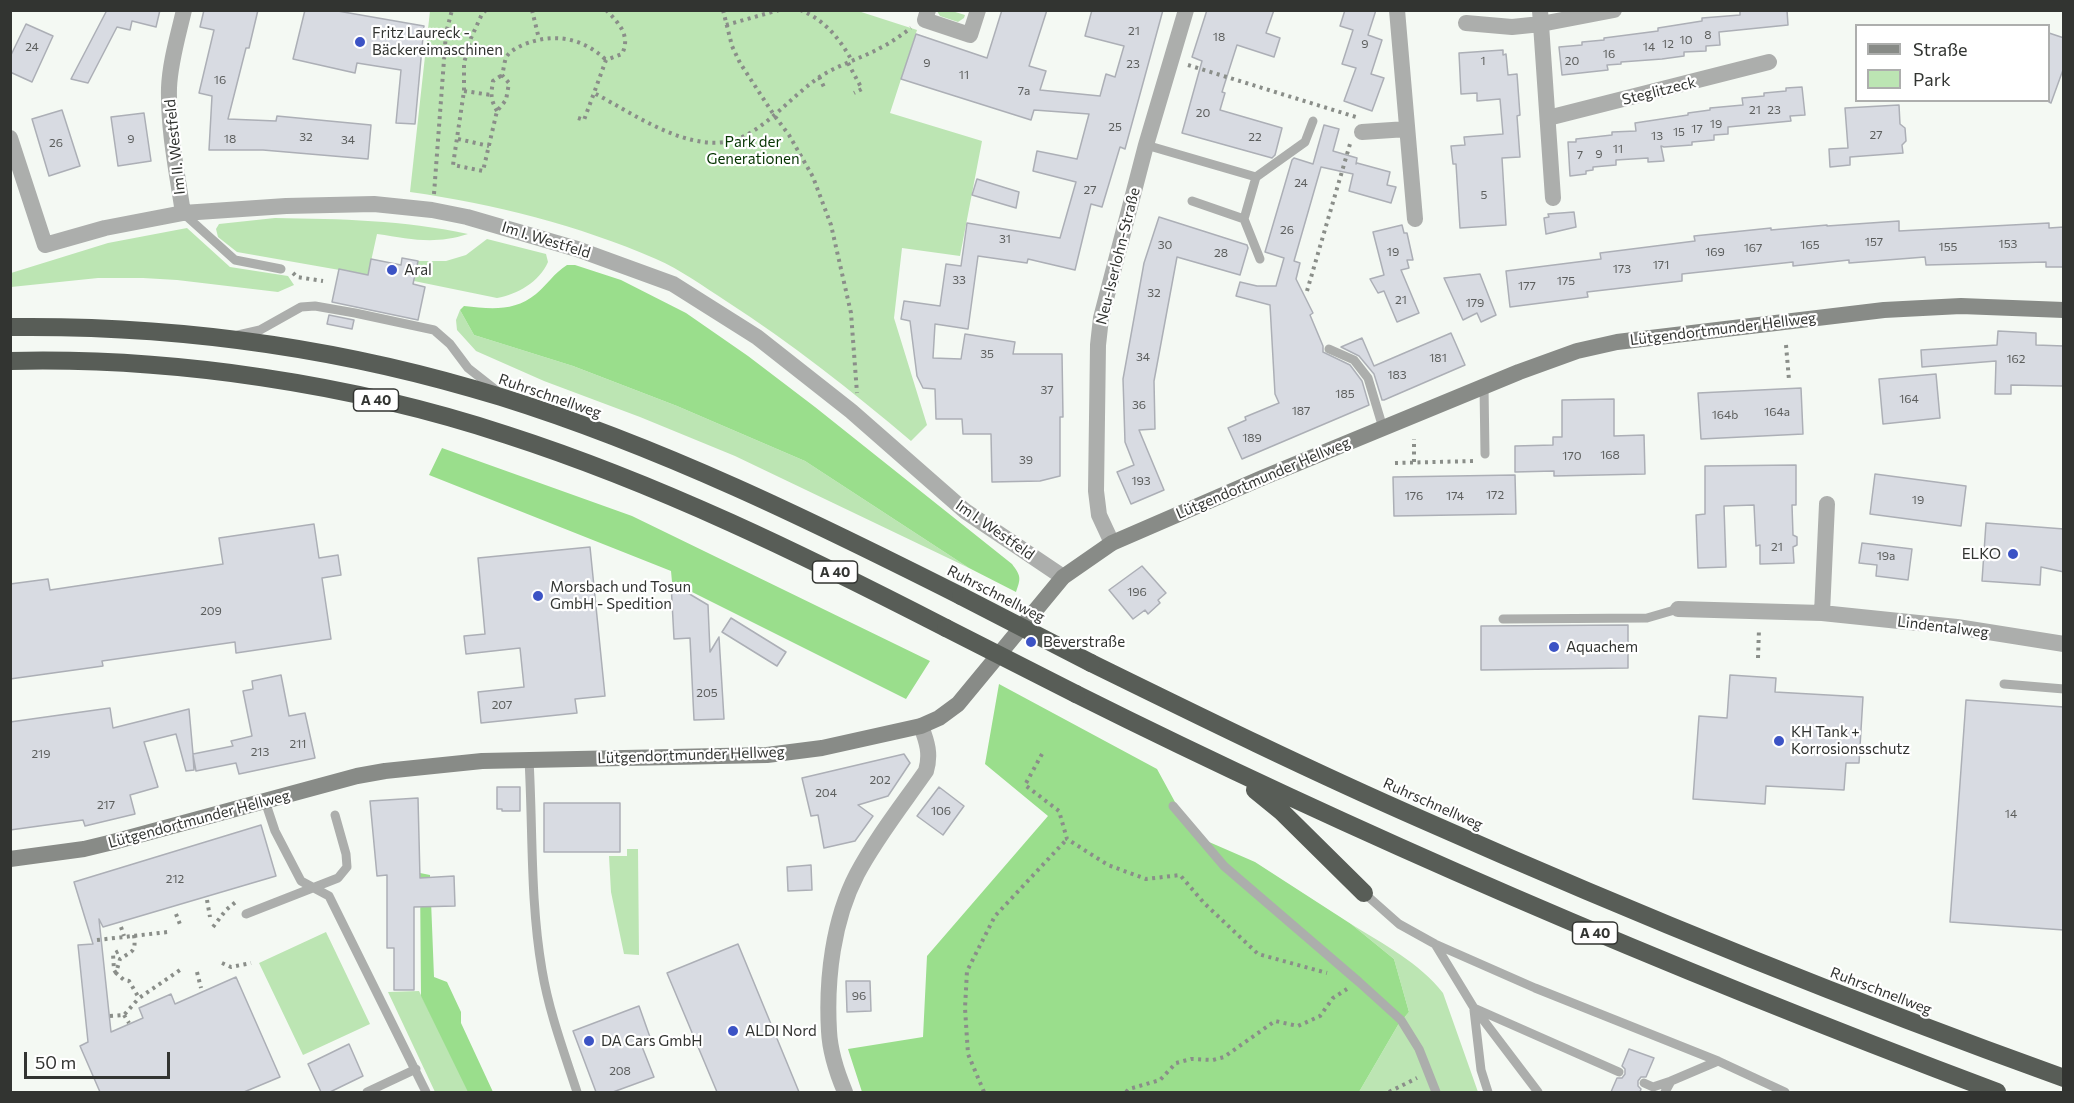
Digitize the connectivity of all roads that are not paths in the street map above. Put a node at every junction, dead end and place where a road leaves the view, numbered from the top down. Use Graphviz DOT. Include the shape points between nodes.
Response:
graph roads {
  1 [pos="184,10"];
  2 [pos="978,10"];
  3 [pos="1186,10"];
  4 [pos="1397,10"];
  5 [pos="1614,10"];
  6 [pos="927,15"];
  7 [pos="1540,17"];
  8 [pos="1466,23"];
  9 [pos="1769,62"];
  10 [pos="1548,118"];
  11 [pos="1313,120"];
  12 [pos="1407,129"];
  13 [pos="1357,130"];
  14 [pos="10,138"];
  15 [pos="1146,145"];
  16 [pos="1256,177"];
  17 [pos="1553,198"];
  18 [pos="1192,201"];
  19 [pos="183,213"];
  20 [pos="1244,219"];
  21 [pos="1415,219"];
  22 [pos="1260,260"];
  23 [pos="281,269"];
  24 [pos="2064,310"];
  25 [pos="10,327"];
  26 [pos="197,336"];
  27 [pos="1329,349"];
  28 [pos="10,362"];
  29 [pos="1484,386"];
  30 [pos="533,408"];
  31 [pos="1383,428"];
  32 [pos="1485,454"];
  33 [pos="1827,504"];
  34 [pos="1112,543"];
  35 [pos="1062,577"];
  36 [pos="1678,609"];
  37 [pos="1822,613"];
  38 [pos="1503,619"];
  39 [pos="2064,644"];
  40 [pos="2004,684"];
  41 [pos="2064,688"];
  42 [pos="921,726"];
  43 [pos="1200,756"];
  44 [pos="529,760"];
  45 [pos="265,801"];
  46 [pos="1173,806"];
  47 [pos="335,815"];
  48 [pos="10,859"];
  49 [pos="313,887"];
  50 [pos="1364,892"];
  51 [pos="246,914"];
  52 [pos="1435,944"];
  53 [pos="1474,1008"];
  54 [pos="1718,1061"];
  55 [pos="416,1069"];
  56 [pos="1619,1072"];
  57 [pos="2064,1078"];
  58 [pos="1671,1081"];
  59 [pos="1644,1083"];
  60 [pos="367,1092"];
  61 [pos="426,1092"];
  62 [pos="577,1092"];
  63 [pos="845,1092"];
  64 [pos="1436,1092"];
  65 [pos="1488,1092"];
  66 [pos="1538,1092"];
  67 [pos="1665,1092"];
  68 [pos="1785,1092"];
  69 [pos="1997,1092"];
  1 -- 19 [label="street, Im II. Westfeld" via="169,89"];
  2 -- 6 [label="street" via="970,35"];
  3 -- 15 [label="street, Neu-Iserlohn-Straße"];
  4 -- 12 [label="street"];
  5 -- 7 [label="street"];
  7 -- 8 [label="street" via="1512,27"];
  7 -- 10 [label="street"];
  9 -- 10 [label="street, Steglitzeck"];
  10 -- 17 [label="street"];
  11 -- 16 [label="lane" via="1305,142"];
  12 -- 13 [label="street"];
  12 -- 21 [label="street"];
  14 -- 19 [label="street, Im I. Westfeld" via="45,245 105,228"];
  15 -- 16 [label="lane"];
  15 -- 34 [label="street, Neu-Iserlohn-Straße" via="1107,292 1098,345 1096,491"];
  16 -- 20 [label="lane"];
  18 -- 20 [label="lane"];
  19 -- 23 [label="lane" via="235,261"];
  19 -- 35 [label="street, Im I. Westfeld" via="374,204 432,210 577,249 672,284 757,337 851,411 965,511"];
  20 -- 22 [label="lane"];
  24 -- 29 [label="main road, Lütgendortmunder Hellweg" via="1961,306 1884,310 1626,340 1576,351"];
  25 -- 26 [label="highway, Ruhrschnellweg / A 40"];
  26 -- 30 [label="highway, Ruhrschnellweg / A 40" via="295,348 388,367"];
  26 -- 30 [label="lane" via="232,336 260,330 301,307 367,315 434,330 479,378"];
  27 -- 31 [label="lane" via="1354,360 1368,378"];
  28 -- 43 [label="highway, A 40, bridge" via="140,364 338,391 425,410 507,435 639,484 793,551"];
  29 -- 31 [label="main road, Lütgendortmunder Hellweg"];
  29 -- 32 [label="lane"];
  30 -- 57 [label="highway, Ruhrschnellweg / A 40, bridge" via="743,491 1421,820 1823,987"];
  31 -- 34 [label="main road, Lütgendortmunder Hellweg"];
  33 -- 37 [label="street"];
  34 -- 35 [label="main road, Lütgendortmunder Hellweg"];
  35 -- 42 [label="main road, Lütgendortmunder Hellweg" via="958,704"];
  36 -- 37 [label="street, Lindentalweg"];
  36 -- 38 [label="lane" via="1647,618"];
  37 -- 39 [label="street, Lindentalweg" via="1957,627"];
  40 -- 41 [label="lane"];
  42 -- 44 [label="main road, Lütgendortmunder Hellweg" via="822,748 767,755"];
  42 -- 63 [label="street" via="929,751 926,771 857,874 832,947 829,1032"];
  43 -- 50 [label="highway" via="1282,812"];
  43 -- 69 [label="highway, A 40" via="1386,843 1569,922"];
  44 -- 45 [label="main road, Lütgendortmunder Hellweg" via="385,771"];
  44 -- 62 [label="lane" via="532,893 542,971"];
  45 -- 48 [label="main road, Lütgendortmunder Hellweg" via="103,844"];
  45 -- 49 [label="lane" via="275,831 301,880"];
  46 -- 64 [label="lane" via="1224,866 1401,1020 1419,1049"];
  47 -- 49 [label="lane" via="346,867 338,878"];
  49 -- 51 [label="lane"];
  49 -- 55 [label="lane" via="328,896"];
  50 -- 52 [label="lane" via="1399,924"];
  52 -- 53 [label="lane"];
  52 -- 54 [label="lane"];
  53 -- 56 [label="lane"];
  53 -- 65 [label="lane" via="1481,1070"];
  53 -- 66 [label="lane"];
  54 -- 58 [label="lane"];
  54 -- 68 [label="lane"];
  55 -- 60 [label="lane"];
  55 -- 61 [label="lane"];
  58 -- 59 [label="lane" via="1653,1087"];
  58 -- 67 [label="lane"];
}
